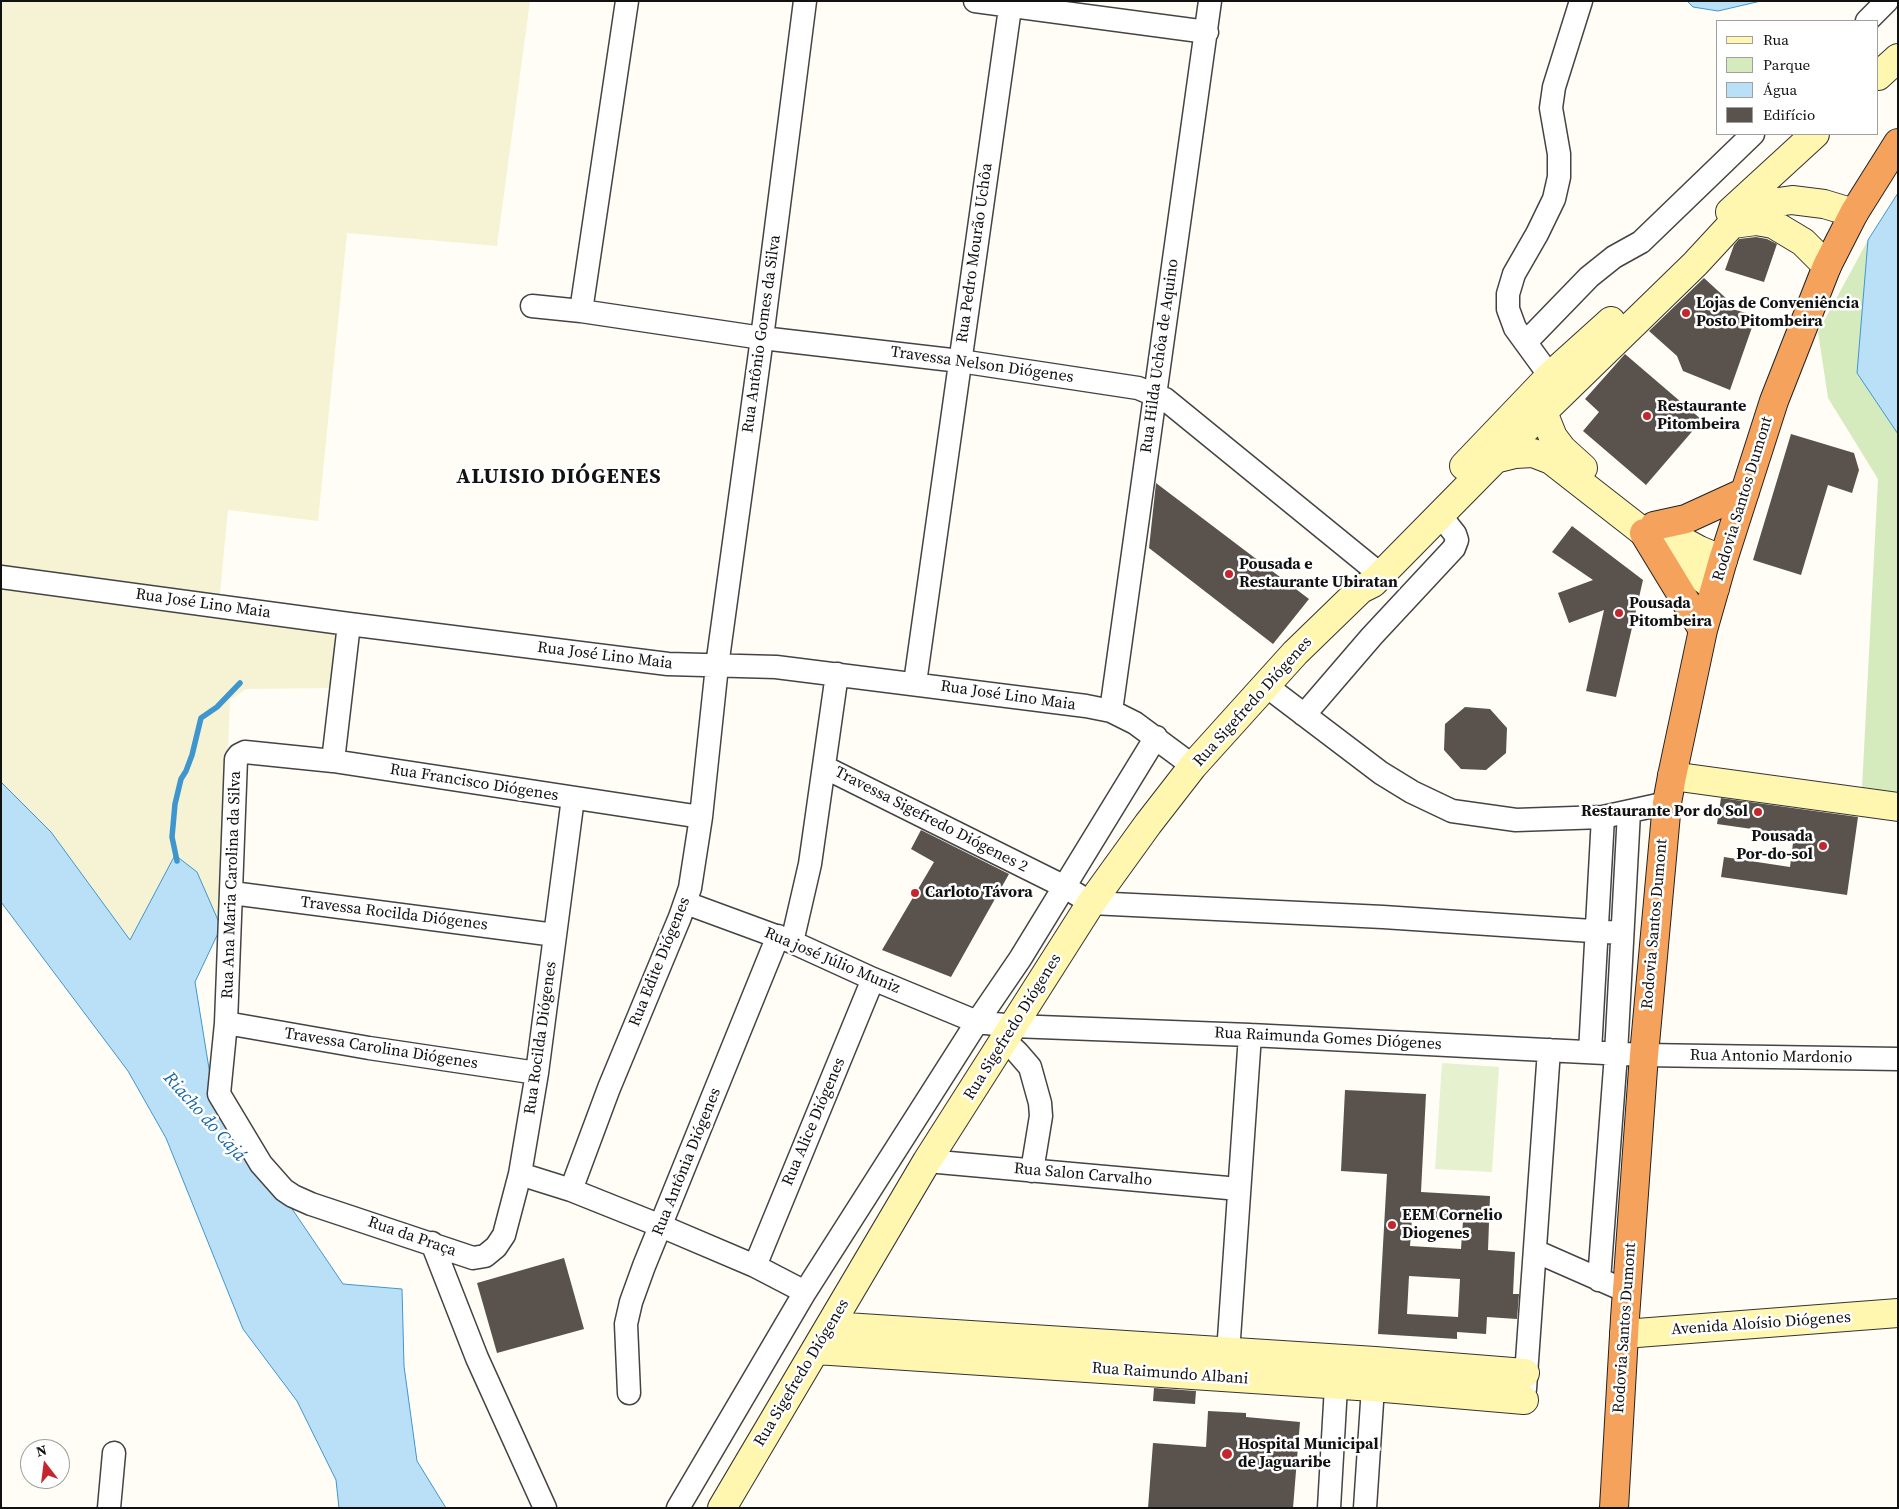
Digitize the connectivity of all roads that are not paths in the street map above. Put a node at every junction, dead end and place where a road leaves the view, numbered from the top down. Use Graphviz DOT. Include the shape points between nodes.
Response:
graph roads {
  1 [pos="628,1"];
  2 [pos="805,1"];
  3 [pos="975,1"];
  4 [pos="1210,1"];
  5 [pos="1581,1"];
  6 [pos="1887,1"];
  7 [pos="1011,4"];
  8 [pos="1868,20"];
  9 [pos="1207,32"];
  10 [pos="1898,58"];
  11 [pos="1879,75"];
  12 [pos="1752,135"];
  13 [pos="1814,135"];
  14 [pos="1898,143"];
  15 [pos="1854,213"];
  16 [pos="1732,224"];
  17 [pos="1827,266"];
  18 [pos="532,306"];
  19 [pos="581,311"];
  20 [pos="762,338"];
  21 [pos="1526,342"];
  22 [pos="960,360"];
  23 [pos="1550,376"];
  24 [pos="1154,394"];
  25 [pos="1536,405"];
  26 [pos="1495,459"];
  27 [pos="1745,492"];
  28 [pos="1440,515"];
  29 [pos="1649,529"];
  30 [pos="1723,560"];
  31 [pos="1,577"];
  32 [pos="1372,577"];
  33 [pos="1715,588"];
  34 [pos="350,624"];
  35 [pos="1703,630"];
  36 [pos="717,666"];
  37 [pos="837,674"];
  38 [pos="915,683"];
  39 [pos="1265,685"];
  40 [pos="1111,711"];
  41 [pos="1304,715"];
  42 [pos="1156,737"];
  43 [pos="246,752"];
  44 [pos="333,761"];
  45 [pos="1193,766"];
  46 [pos="824,767"];
  47 [pos="1672,776"];
  48 [pos="573,798"];
  49 [pos="1667,804"];
  50 [pos="1898,807"];
  51 [pos="1629,812"];
  52 [pos="1603,817"];
  53 [pos="701,818"];
  54 [pos="1065,887"];
  55 [pos="232,893"];
  56 [pos="1091,902"];
  57 [pos="686,903"];
  58 [pos="1596,932"];
  59 [pos="1622,934"];
  60 [pos="555,935"];
  61 [pos="785,939"];
  62 [pos="874,979"];
  63 [pos="978,1022"];
  64 [pos="226,1023"];
  65 [pos="1008,1033"];
  66 [pos="1250,1035"];
  67 [pos="1549,1050"];
  68 [pos="1590,1052"];
  69 [pos="1616,1054"];
  70 [pos="1644,1055"];
  71 [pos="1898,1059"];
  72 [pos="537,1073"];
  73 [pos="927,1161"];
  74 [pos="1032,1171"];
  75 [pos="520,1174"];
  76 [pos="1239,1189"];
  77 [pos="571,1190"];
  78 [pos="351,1216"];
  79 [pos="661,1226"];
  80 [pos="432,1243"];
  81 [pos="1535,1251"];
  82 [pos="473,1258"];
  83 [pos="755,1266"];
  84 [pos="1598,1280"];
  85 [pos="805,1292"];
  86 [pos="1898,1298"];
  87 [pos="1898,1313"];
  88 [pos="1625,1314"];
  89 [pos="830,1326"];
  90 [pos="921,1345"];
  91 [pos="816,1350"];
  92 [pos="1228,1353"];
  93 [pos="1119,1358"];
  94 [pos="1337,1372"];
  95 [pos="1525,1373"];
  96 [pos="1374,1374"];
  97 [pos="629,1393"];
  98 [pos="1524,1400"];
  99 [pos="114,1453"];
  100 [pos="1332,1455"];
  101 [pos="1369,1457"];
  102 [pos="109,1508"];
  103 [pos="545,1508"];
  104 [pos="678,1508"];
  105 [pos="722,1508"];
  106 [pos="1329,1508"];
  107 [pos="1365,1508"];
  108 [pos="1614,1508"];
  1 -- 19 [label="street"];
  2 -- 20 [label="street, Rua Antônio Gomes da Silva"];
  3 -- 7 [label="street"];
  4 -- 9 [label="street, Rua Hilda Uchôa de Aquino"];
  5 -- 21 [label="street" via="1554,87 1551,108 1559,154 1554,199 1514,274 1508,294 1508,309 1515,328"];
  6 -- 8 [label="street"];
  7 -- 9 [label="street"];
  7 -- 22 [label="street, Rua Pedro Mourão Uchôa"];
  9 -- 24 [label="street, Rua Hilda Uchôa de Aquino"];
  10 -- 11 [label="main road"];
  12 -- 21 [label="street" via="1641,242 1614,257 1589,277"];
  13 -- 23 [label="main road"];
  14 -- 15 [label="highway, Rodovia Santos Dumont"];
  15 -- 16 [label="main road" via="1824,204 1792,200 1771,203 1751,211"];
  15 -- 17 [label="highway, Rodovia Santos Dumont"];
  16 -- 17 [label="main road" via="1756,221 1773,224 1803,242"];
  16 -- 25 [label="main road" via="1688,271"];
  17 -- 27 [label="highway, Rodovia Santos Dumont" via="1774,401"];
  18 -- 19 [label="street, Travessa Nelson Diógenes"];
  19 -- 20 [label="street, Travessa Nelson Diógenes"];
  20 -- 22 [label="street, Travessa Nelson Diógenes"];
  20 -- 36 [label="street, Rua Antônio Gomes da Silva"];
  21 -- 23 [label="street"];
  22 -- 24 [label="street, Travessa Nelson Diógenes" via="1123,385"];
  22 -- 38 [label="street, Rua Pedro Mourão Uchôa"];
  23 -- 25 [label="main road"];
  24 -- 32 [label="street, Travessa Nelson Diógenes" via="1182,413"];
  24 -- 40 [label="street, Rua Hilda Uchôa de Aquino"];
  25 -- 26 [label="main road"];
  25 -- 29 [label="main road" via="1562,449"];
  25 -- 32 [label="main road" via="1447,484"];
  26 -- 28 [label="main road"];
  26 -- 29 [label="main road" via="1533,453 1546,457"];
  27 -- 29 [label="highway" via="1686,519"];
  27 -- 30 [label="highway, Rodovia Santos Dumont"];
  28 -- 32 [label="main road"];
  28 -- 41 [label="street" via="1455,534 1454,548"];
  29 -- 30 [label="main road"];
  29 -- 33 [label="main road"];
  29 -- 35 [label="highway"];
  30 -- 33 [label="highway, Rodovia Santos Dumont"];
  31 -- 34 [label="street, Rua José Lino Maia"];
  32 -- 39 [label="main road, Rua Sigefredo Diógenes"];
  33 -- 35 [label="highway, Rodovia Santos Dumont"];
  34 -- 36 [label="street, Rua José Lino Maia" via="668,664"];
  34 -- 44 [label="street"];
  35 -- 47 [label="highway, Rodovia Santos Dumont"];
  36 -- 37 [label="street, Rua José Lino Maia"];
  36 -- 53 [label="street, Rua Edite Diógenes"];
  37 -- 38 [label="street, Rua José Lino Maia"];
  37 -- 46 [label="street, Rua Antônia Diógenes"];
  38 -- 40 [label="street, Rua José Lino Maia"];
  39 -- 41 [label="street"];
  39 -- 45 [label="main road, Rua Sigefredo Diógenes"];
  40 -- 42 [label="street, Rua José Lino Maia"];
  41 -- 52 [label="street" via="1381,773 1452,811 1516,820"];
  42 -- 45 [label="street, Rua José Lino Maia"];
  42 -- 54 [label="street"];
  43 -- 44 [label="street, Rua Francisco Diógenes"];
  43 -- 55 [label="street, Rua Ana Maria Carolina da Silva" via="236,759"];
  44 -- 48 [label="street, Rua Francisco Diógenes"];
  45 -- 56 [label="main road, Rua Sigefredo Diógenes"];
  46 -- 54 [label="street, Travessa Sigefredo Diógenes 2"];
  46 -- 61 [label="street, Rua Antônia Diógenes" via="810,864"];
  47 -- 49 [label="highway, Rodovia Santos Dumont"];
  47 -- 50 [label="main road"];
  48 -- 53 [label="street, Rua Francisco Diógenes"];
  48 -- 60 [label="street, Rua Rocilda Diógenes"];
  49 -- 51 [label="street"];
  49 -- 70 [label="highway, Rodovia Santos Dumont"];
  51 -- 52 [label="street"];
  51 -- 59 [label="street"];
  52 -- 58 [label="street"];
  53 -- 57 [label="street, Rua Edite Diógenes"];
  54 -- 56 [label="street, Travessa Sigefredo Diógenes 2"];
  54 -- 63 [label="street"];
  55 -- 60 [label="street, Travessa Rocilda Diógenes"];
  55 -- 64 [label="street, Rua Ana Maria Carolina da Silva"];
  56 -- 58 [label="street"];
  56 -- 65 [label="main road, Rua Sigefredo Diógenes"];
  57 -- 61 [label="street, Rua josé Júlio Muniz"];
  57 -- 77 [label="street, Rua Edite Diógenes" via="609,1088"];
  58 -- 59 [label="street"];
  58 -- 68 [label="street"];
  59 -- 69 [label="street"];
  60 -- 72 [label="street, Rua Rocilda Diógenes"];
  61 -- 62 [label="street, Rua josé Júlio Muniz"];
  61 -- 79 [label="street, Rua Antônia Diógenes"];
  62 -- 63 [label="street, Rua josé Júlio Muniz"];
  62 -- 83 [label="street, Rua Alice Diógenes"];
  63 -- 65 [label="street, Rua josé Júlio Muniz"];
  63 -- 85 [label="street"];
  64 -- 72 [label="street, Travessa Carolina Diógenes"];
  64 -- 78 [label="street, Rua Ana Maria Carolina da Silva" via="219,1094 261,1164 293,1196"];
  65 -- 66 [label="street, Rua Raimunda Gomes Diógenes"];
  65 -- 73 [label="main road, Rua Sigefredo Diógenes"];
  65 -- 74 [label="street" via="1017,1052 1030,1067 1040,1103"];
  66 -- 67 [label="street, Rua Raimunda Gomes Diógenes"];
  66 -- 76 [label="street"];
  67 -- 68 [label="street, Rua Raimunda Gomes Diógenes"];
  67 -- 81 [label="street"];
  68 -- 69 [label="street, Rua Raimunda Gomes Diógenes"];
  69 -- 70 [label="street, Rua Raimunda Gomes Diógenes"];
  69 -- 84 [label="street"];
  70 -- 71 [label="street, Rua Antonio Mardonio"];
  70 -- 88 [label="highway, Rodovia Santos Dumont"];
  72 -- 75 [label="street, Rua Rocilda Diógenes"];
  73 -- 74 [label="street, Rua Salon Carvalho"];
  73 -- 89 [label="main road, Rua Sigefredo Diógenes"];
  74 -- 76 [label="street, Rua Salon Carvalho"];
  75 -- 77 [label="street"];
  75 -- 82 [label="street, Rua Rocilda Diógenes" via="504,1235 490,1254"];
  76 -- 92 [label="street"];
  77 -- 79 [label="street"];
  78 -- 80 [label="street, Rua da Praça"];
  79 -- 83 [label="street"];
  79 -- 97 [label="street, Rua Antônia Diógenes" via="626,1324"];
  80 -- 82 [label="street, Rua da Praça"];
  80 -- 103 [label="street" via="477,1358"];
  81 -- 84 [label="street"];
  81 -- 95 [label="street"];
  83 -- 85 [label="street"];
  84 -- 88 [label="street"];
  85 -- 104 [label="street"];
  86 -- 88 [label="main road, Avenida Aloísio Diógenes"];
  87 -- 88 [label="main road, Avenida Aloísio Diógenes"];
  88 -- 108 [label="highway, Rodovia Santos Dumont"];
  89 -- 90 [label="main road, Rua Raimundo Albani"];
  89 -- 91 [label="main road, Rua Sigefredo Diógenes"];
  90 -- 91 [label="main road, Rua Raimundo Albani"];
  90 -- 93 [label="main road, Rua Raimundo Albani"];
  91 -- 105 [label="main road, Rua Sigefredo Diógenes"];
  92 -- 93 [label="main road, Rua Raimundo Albani"];
  92 -- 94 [label="main road, Rua Raimundo Albani"];
  93 -- 94 [label="main road, Rua Raimundo Albani"];
  94 -- 96 [label="main road, Rua Raimundo Albani"];
  94 -- 100 [label="street"];
  95 -- 96 [label="main road, Rua Raimundo Albani"];
  95 -- 98 [label="street"];
  96 -- 98 [label="main road, Rua Raimundo Albani"];
  96 -- 101 [label="street"];
  99 -- 102 [label="street"];
  100 -- 101 [label="street"];
  100 -- 106 [label="street"];
  101 -- 107 [label="street"];
}
